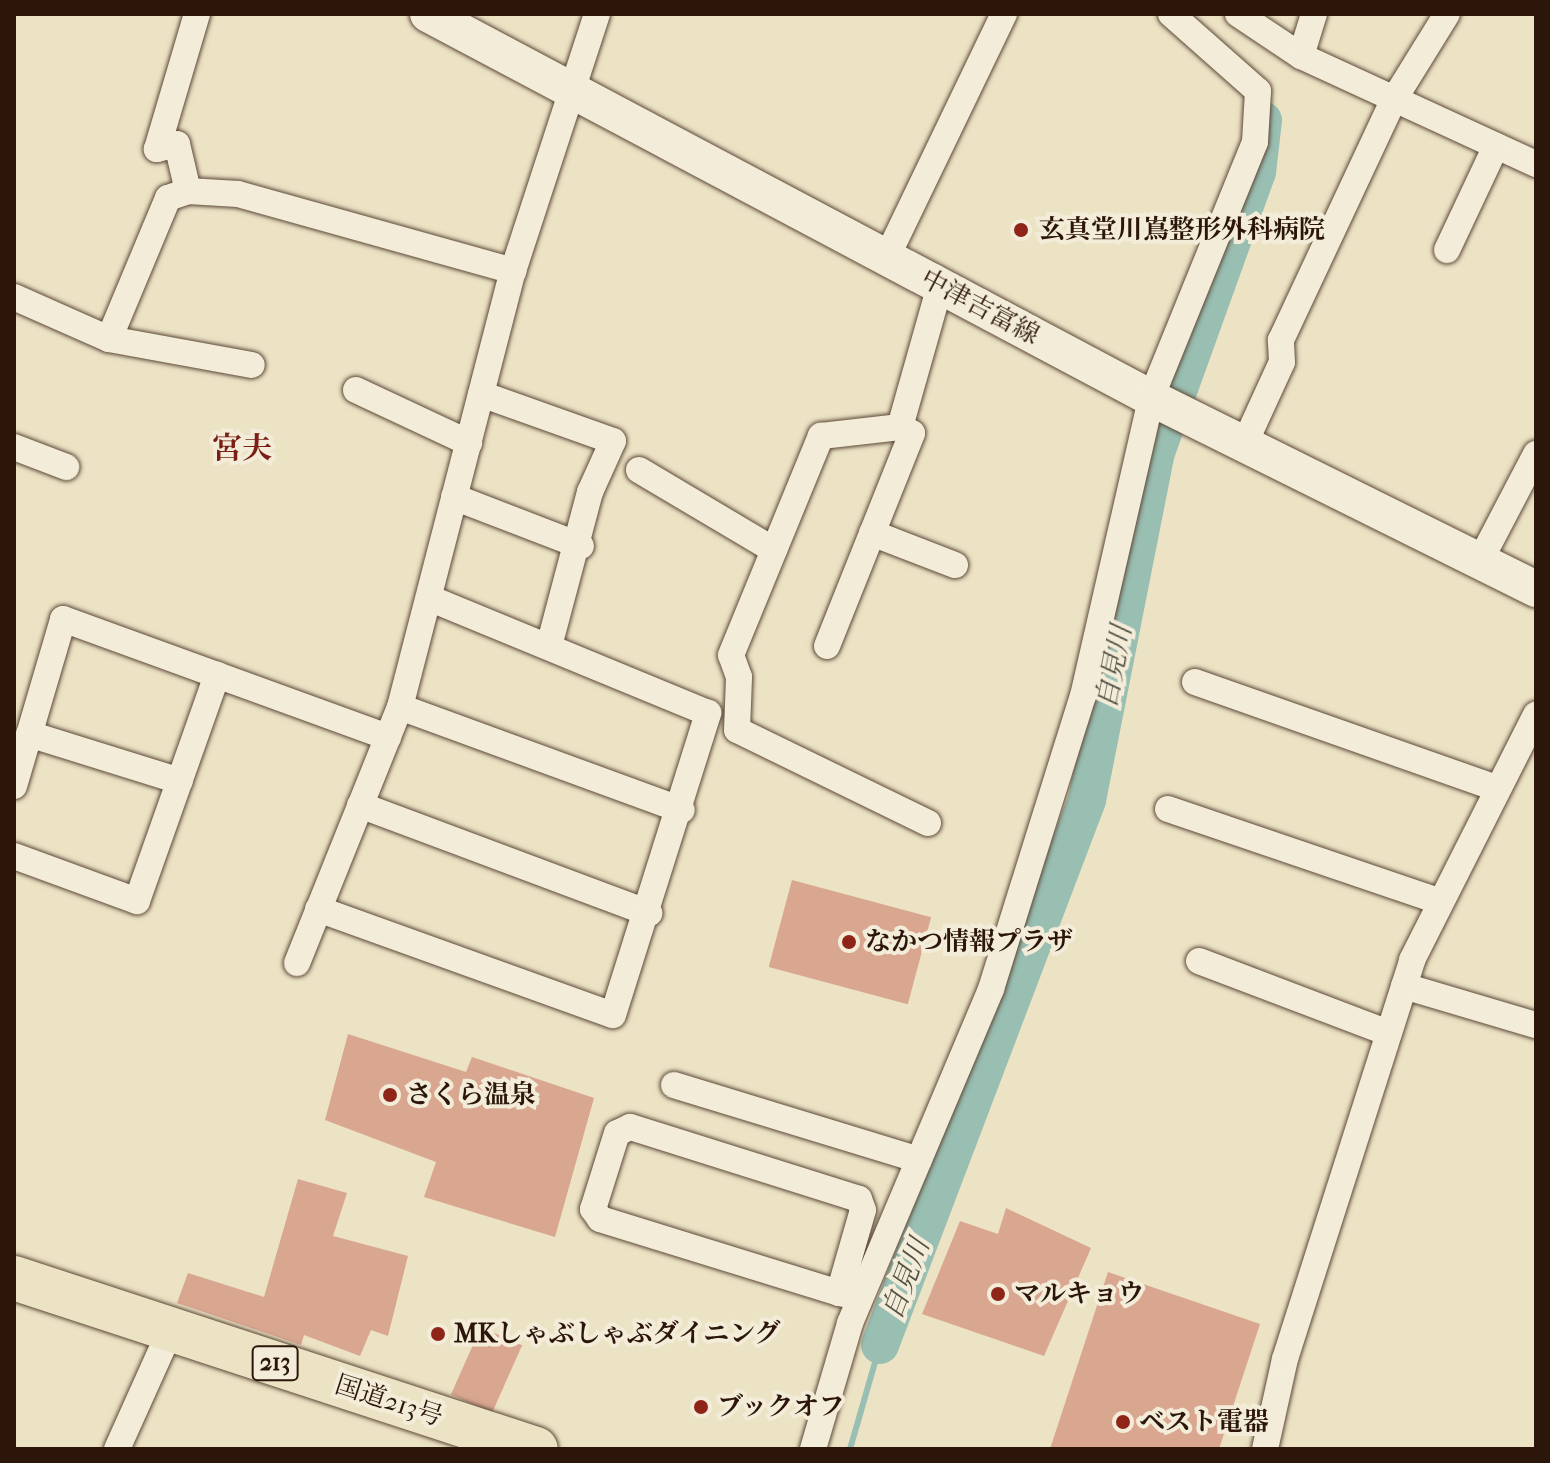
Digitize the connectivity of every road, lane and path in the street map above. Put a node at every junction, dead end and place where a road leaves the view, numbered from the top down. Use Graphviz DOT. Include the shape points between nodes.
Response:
graph roads {
  1 [pos="197,14"];
  2 [pos="428,14"];
  3 [pos="597,14"];
  4 [pos="1003,14"];
  5 [pos="1171,14"];
  6 [pos="1238,14"];
  7 [pos="1314,14"];
  8 [pos="1447,14"];
  9 [pos="1301,56"];
  10 [pos="568,87"];
  11 [pos="1393,101"];
  12 [pos="1496,146"];
  13 [pos="1536,164"];
  14 [pos="188,191"];
  15 [pos="1447,250"];
  16 [pos="887,257"];
  17 [pos="513,271"];
  18 [pos="940,286"];
  19 [pos="14,297"];
  20 [pos="109,339"];
  21 [pos="252,365"];
  22 [pos="356,390"];
  23 [pos="481,394"];
  24 [pos="1151,398"];
  25 [pos="900,427"];
  26 [pos="469,443"];
  27 [pos="1244,445"];
  28 [pos="14,447"];
  29 [pos="1536,454"];
  30 [pos="66,467"];
  31 [pos="639,470"];
  32 [pos="454,497"];
  33 [pos="872,533"];
  34 [pos="581,546"];
  35 [pos="774,550"];
  36 [pos="1480,561"];
  37 [pos="955,565"];
  38 [pos="1536,589"];
  39 [pos="432,599"];
  40 [pos="550,642"];
  41 [pos="827,646"];
  42 [pos="217,675"];
  43 [pos="1195,682"];
  44 [pos="400,707"];
  45 [pos="1536,714"];
  46 [pos="29,734"];
  47 [pos="388,737"];
  48 [pos="180,781"];
  49 [pos="14,786"];
  50 [pos="1498,789"];
  51 [pos="360,805"];
  52 [pos="1168,809"];
  53 [pos="682,810"];
  54 [pos="928,823"];
  55 [pos="14,856"];
  56 [pos="1441,902"];
  57 [pos="318,909"];
  58 [pos="649,913"];
  59 [pos="1199,961"];
  60 [pos="297,963"];
  61 [pos="1404,986"];
  62 [pos="1536,1025"];
  63 [pos="1389,1033"];
  64 [pos="674,1085"];
  65 [pos="919,1160"];
  66 [pos="14,1278"];
  67 [pos="850,1295"];
  68 [pos="171,1329"];
  69 [pos="117,1449"];
  70 [pos="536,1449"];
  71 [pos="813,1449"];
  72 [pos="1265,1449"];
  1 -- 14 [label="street" via="157,149 177,144"];
  2 -- 10 [label="main road, 中津吉富線"];
  3 -- 10 [label="street"];
  4 -- 16 [label="street"];
  5 -- 24 [label="street" via="1258,91 1255,142"];
  6 -- 9 [label="street"];
  7 -- 9 [label="street"];
  8 -- 11 [label="street"];
  9 -- 11 [label="street"];
  10 -- 16 [label="main road, 中津吉富線"];
  10 -- 17 [label="street"];
  11 -- 12 [label="street"];
  11 -- 27 [label="street" via="1281,340 1282,362"];
  12 -- 13 [label="street"];
  12 -- 15 [label="street"];
  14 -- 17 [label="street" via="238,194"];
  14 -- 20 [label="street" via="168,198"];
  16 -- 18 [label="main road, 中津吉富線"];
  17 -- 23 [label="street"];
  18 -- 24 [label="main road, 中津吉富線"];
  18 -- 25 [label="street"];
  19 -- 20 [label="street"];
  20 -- 21 [label="street"];
  22 -- 26 [label="street"];
  23 -- 26 [label="street"];
  23 -- 34 [label="street" via="613,441 590,492"];
  24 -- 27 [label="main road, 中津吉富線"];
  24 -- 65 [label="street" via="1083,696 991,989"];
  25 -- 33 [label="street" via="912,433"];
  25 -- 35 [label="street" via="821,436"];
  26 -- 32 [label="street"];
  27 -- 36 [label="main road, 中津吉富線"];
  28 -- 30 [label="street"];
  29 -- 36 [label="street"];
  31 -- 35 [label="street"];
  32 -- 34 [label="street"];
  32 -- 39 [label="street"];
  33 -- 37 [label="street"];
  33 -- 41 [label="street"];
  34 -- 40 [label="street"];
  35 -- 54 [label="street" via="731,655 739,677 737,730"];
  36 -- 38 [label="main road, 中津吉富線"];
  39 -- 40 [label="street"];
  39 -- 44 [label="street"];
  40 -- 53 [label="street" via="708,713"];
  42 -- 46 [label="street" via="63,619"];
  42 -- 47 [label="street"];
  42 -- 48 [label="street"];
  43 -- 50 [label="street"];
  44 -- 47 [label="street"];
  44 -- 53 [label="street"];
  45 -- 50 [label="street"];
  46 -- 48 [label="street"];
  46 -- 49 [label="street"];
  47 -- 51 [label="street"];
  48 -- 55 [label="street" via="137,901"];
  50 -- 56 [label="street"];
  51 -- 57 [label="street"];
  51 -- 58 [label="street"];
  52 -- 56 [label="street"];
  53 -- 58 [label="street"];
  56 -- 61 [label="street"];
  57 -- 58 [label="street" via="599,1016 613,1015"];
  57 -- 60 [label="street"];
  59 -- 63 [label="street"];
  61 -- 62 [label="street"];
  61 -- 63 [label="street"];
  63 -- 72 [label="street" via="1285,1359"];
  64 -- 65 [label="street"];
  65 -- 67 [label="street"];
  66 -- 68 [label="highway, 国道213号 / 213"];
  67 -- 67 [label="street" via="600,1219 593,1209 617,1133 630,1127 859,1199 863,1210"];
  67 -- 71 [label="street"];
  68 -- 69 [label="street"];
  68 -- 70 [label="highway, 国道213号 / 213"];
}
